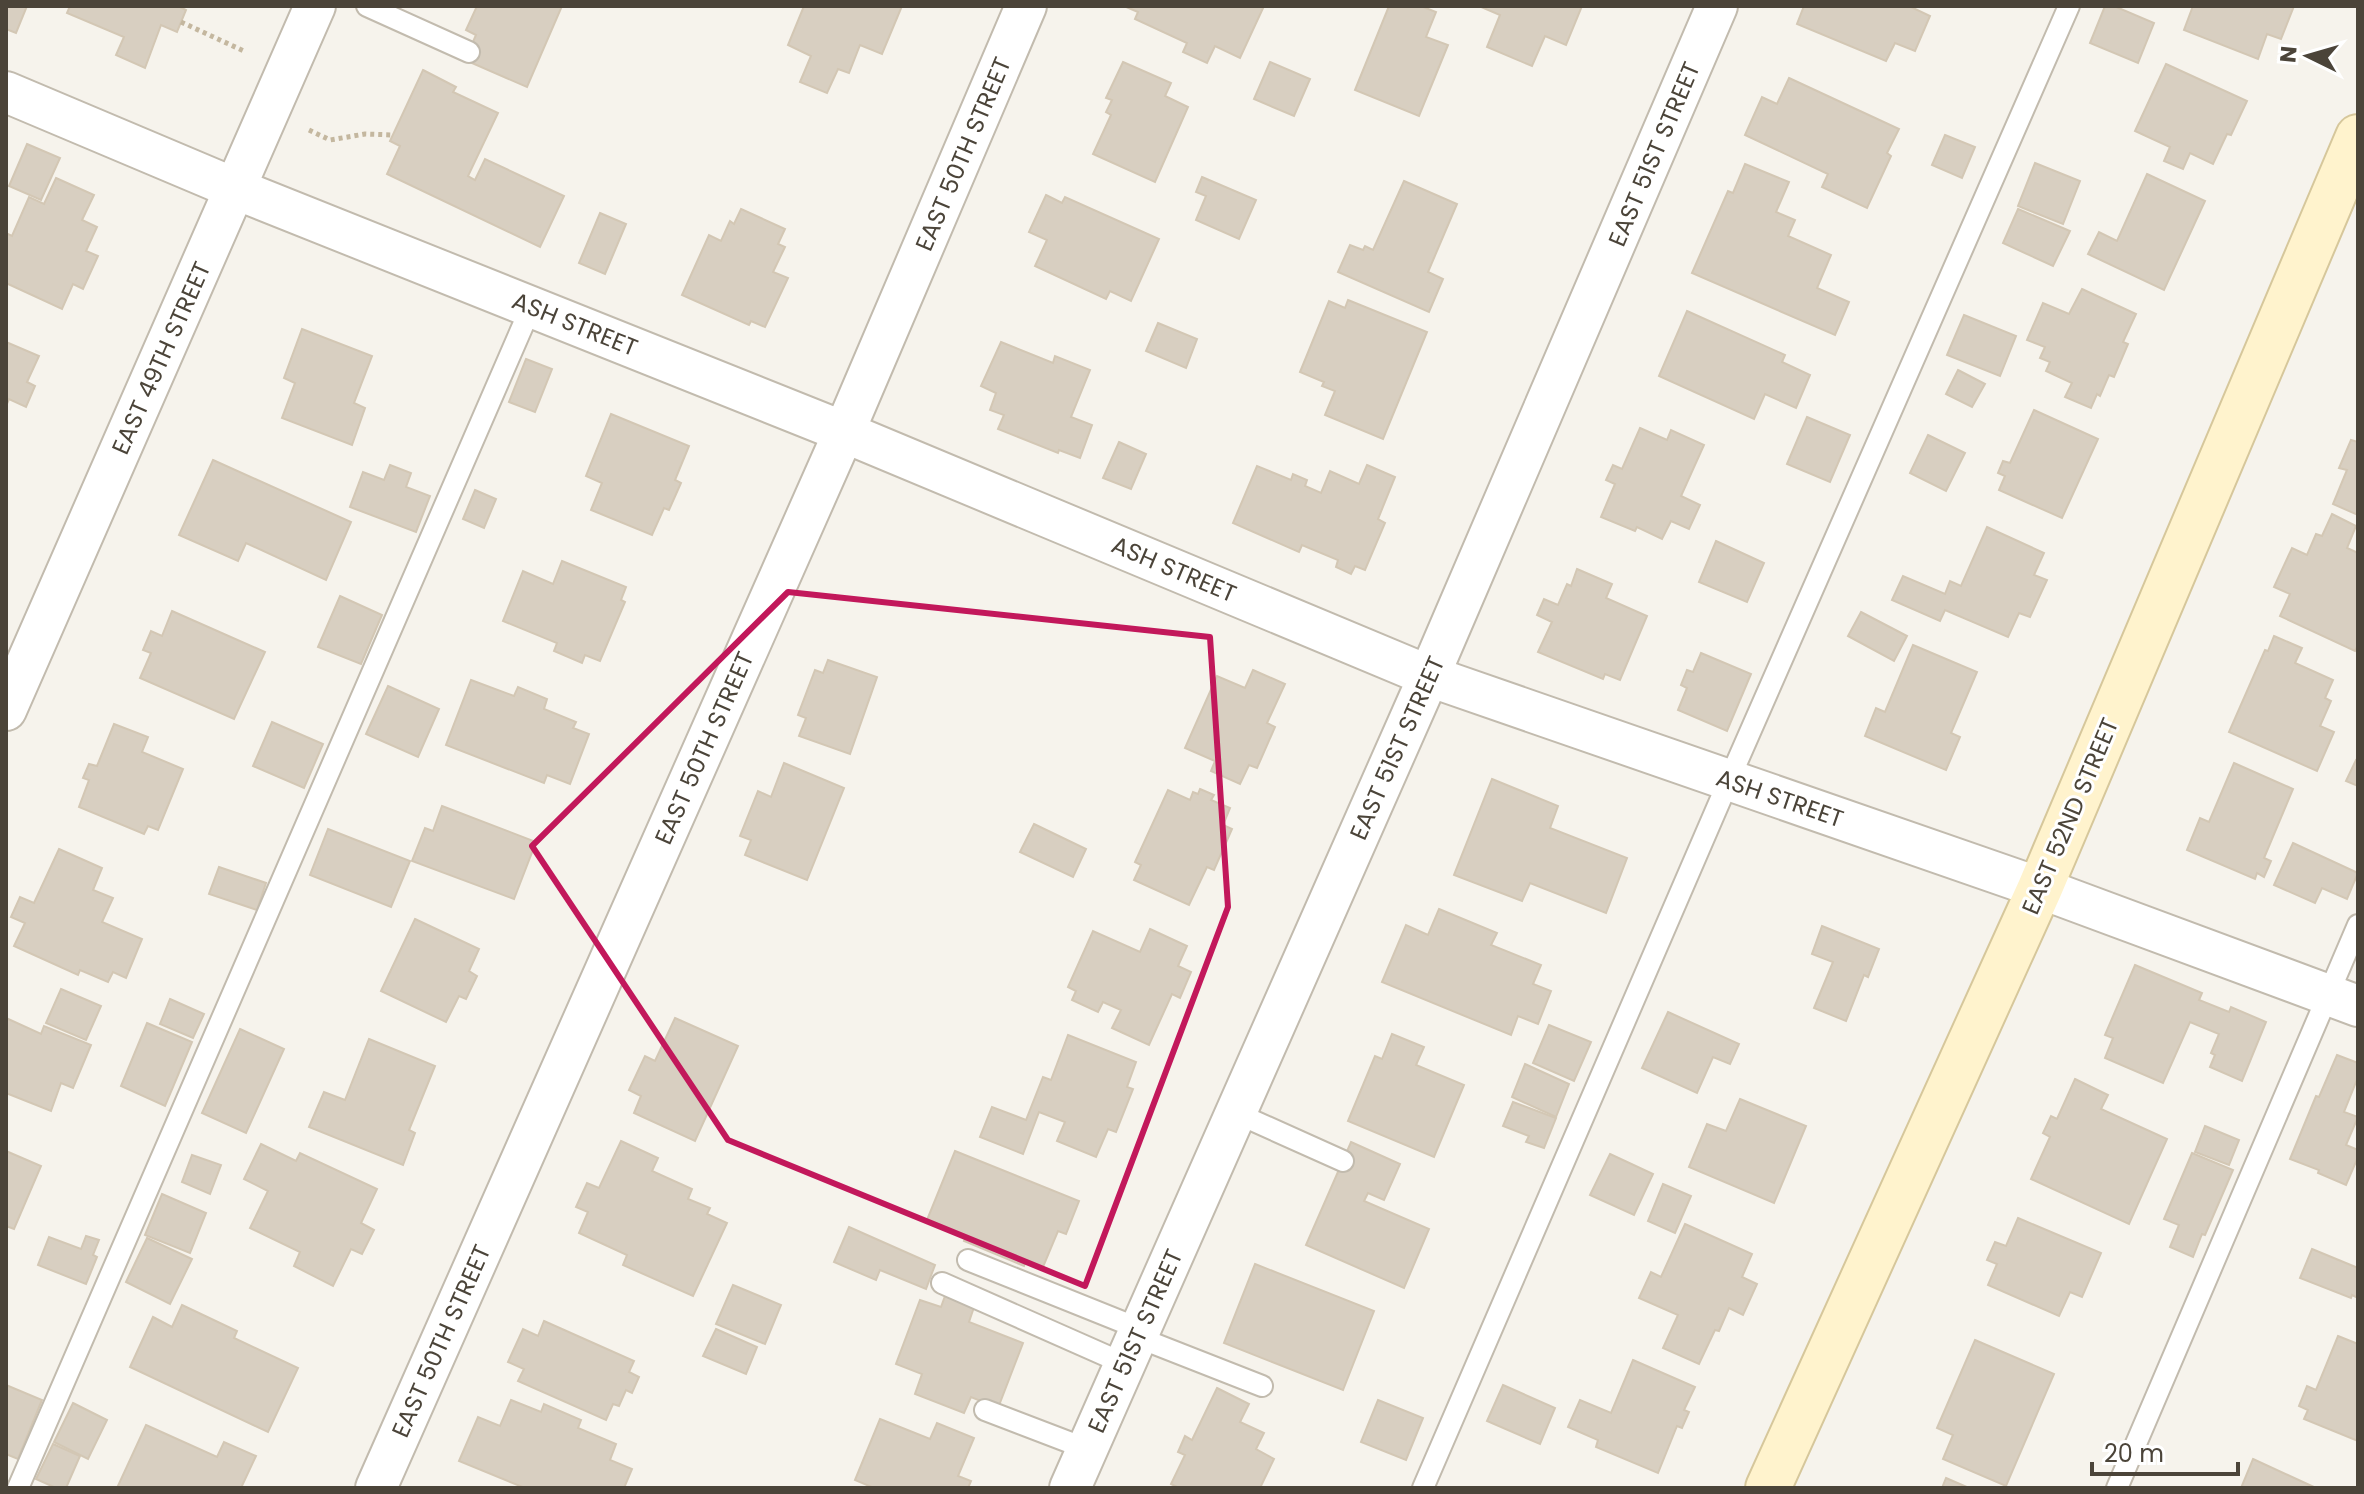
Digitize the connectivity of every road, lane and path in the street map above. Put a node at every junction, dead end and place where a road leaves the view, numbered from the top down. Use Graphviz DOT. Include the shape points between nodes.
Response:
graph roads {
  1 [pos="315,6"];
  2 [pos="367,6"];
  3 [pos="1026,6"];
  4 [pos="1717,6"];
  5 [pos="2069,6"];
  6 [pos="181,22"];
  7 [pos="469,52"];
  8 [pos="287,71"];
  9 [pos="6,92"];
  10 [pos="270,111"];
  11 [pos="393,135"];
  12 [pos="2358,137"];
  13 [pos="236,189"];
  14 [pos="531,307"];
  15 [pos="844,432"];
  16 [pos="1429,676"];
  17 [pos="6,710"];
  18 [pos="1729,780"];
  19 [pos="2040,888"];
  20 [pos="2358,925"];
  21 [pos="2343,1000"];
  22 [pos="1236,1113"];
  23 [pos="1343,1161"];
  24 [pos="968,1260"];
  25 [pos="942,1283"];
  26 [pos="1134,1343"];
  27 [pos="1262,1386"];
  28 [pos="985,1410"];
  29 [pos="1087,1449"];
  30 [pos="18,1488"];
  31 [pos="376,1488"];
  32 [pos="1070,1488"];
  33 [pos="1423,1488"];
  34 [pos="1768,1488"];
  35 [pos="2117,1488"];
  1 -- 8 [label="street, EAST 49TH STREET"];
  2 -- 7 [label="lane"];
  3 -- 15 [label="street, EAST 50TH STREET"];
  4 -- 16 [label="street, EAST 51ST STREET"];
  5 -- 18 [label="lane"];
  6 -- 8 [label="path"];
  8 -- 10 [label="street, EAST 49TH STREET"];
  9 -- 13 [label="street, ASH STREET"];
  10 -- 11 [label="path" via="330,140"];
  10 -- 13 [label="street, EAST 49TH STREET"];
  12 -- 19 [label="main road, EAST 52ND STREET"];
  13 -- 14 [label="street, ASH STREET"];
  13 -- 17 [label="street, EAST 49TH STREET"];
  14 -- 15 [label="street, ASH STREET"];
  14 -- 30 [label="lane"];
  15 -- 16 [label="street, ASH STREET"];
  15 -- 31 [label="street, EAST 50TH STREET"];
  16 -- 18 [label="street, ASH STREET"];
  16 -- 22 [label="street, EAST 51ST STREET"];
  18 -- 19 [label="street, ASH STREET"];
  18 -- 33 [label="lane"];
  19 -- 21 [label="street, ASH STREET"];
  19 -- 34 [label="main road, EAST 52ND STREET"];
  20 -- 21 [label="lane"];
  21 -- 35 [label="lane"];
  22 -- 23 [label="lane"];
  22 -- 26 [label="street, EAST 51ST STREET"];
  24 -- 26 [label="lane"];
  25 -- 26 [label="lane"];
  26 -- 27 [label="lane"];
  26 -- 29 [label="street, EAST 51ST STREET"];
  28 -- 29 [label="lane"];
  29 -- 32 [label="street, EAST 51ST STREET"];
}
